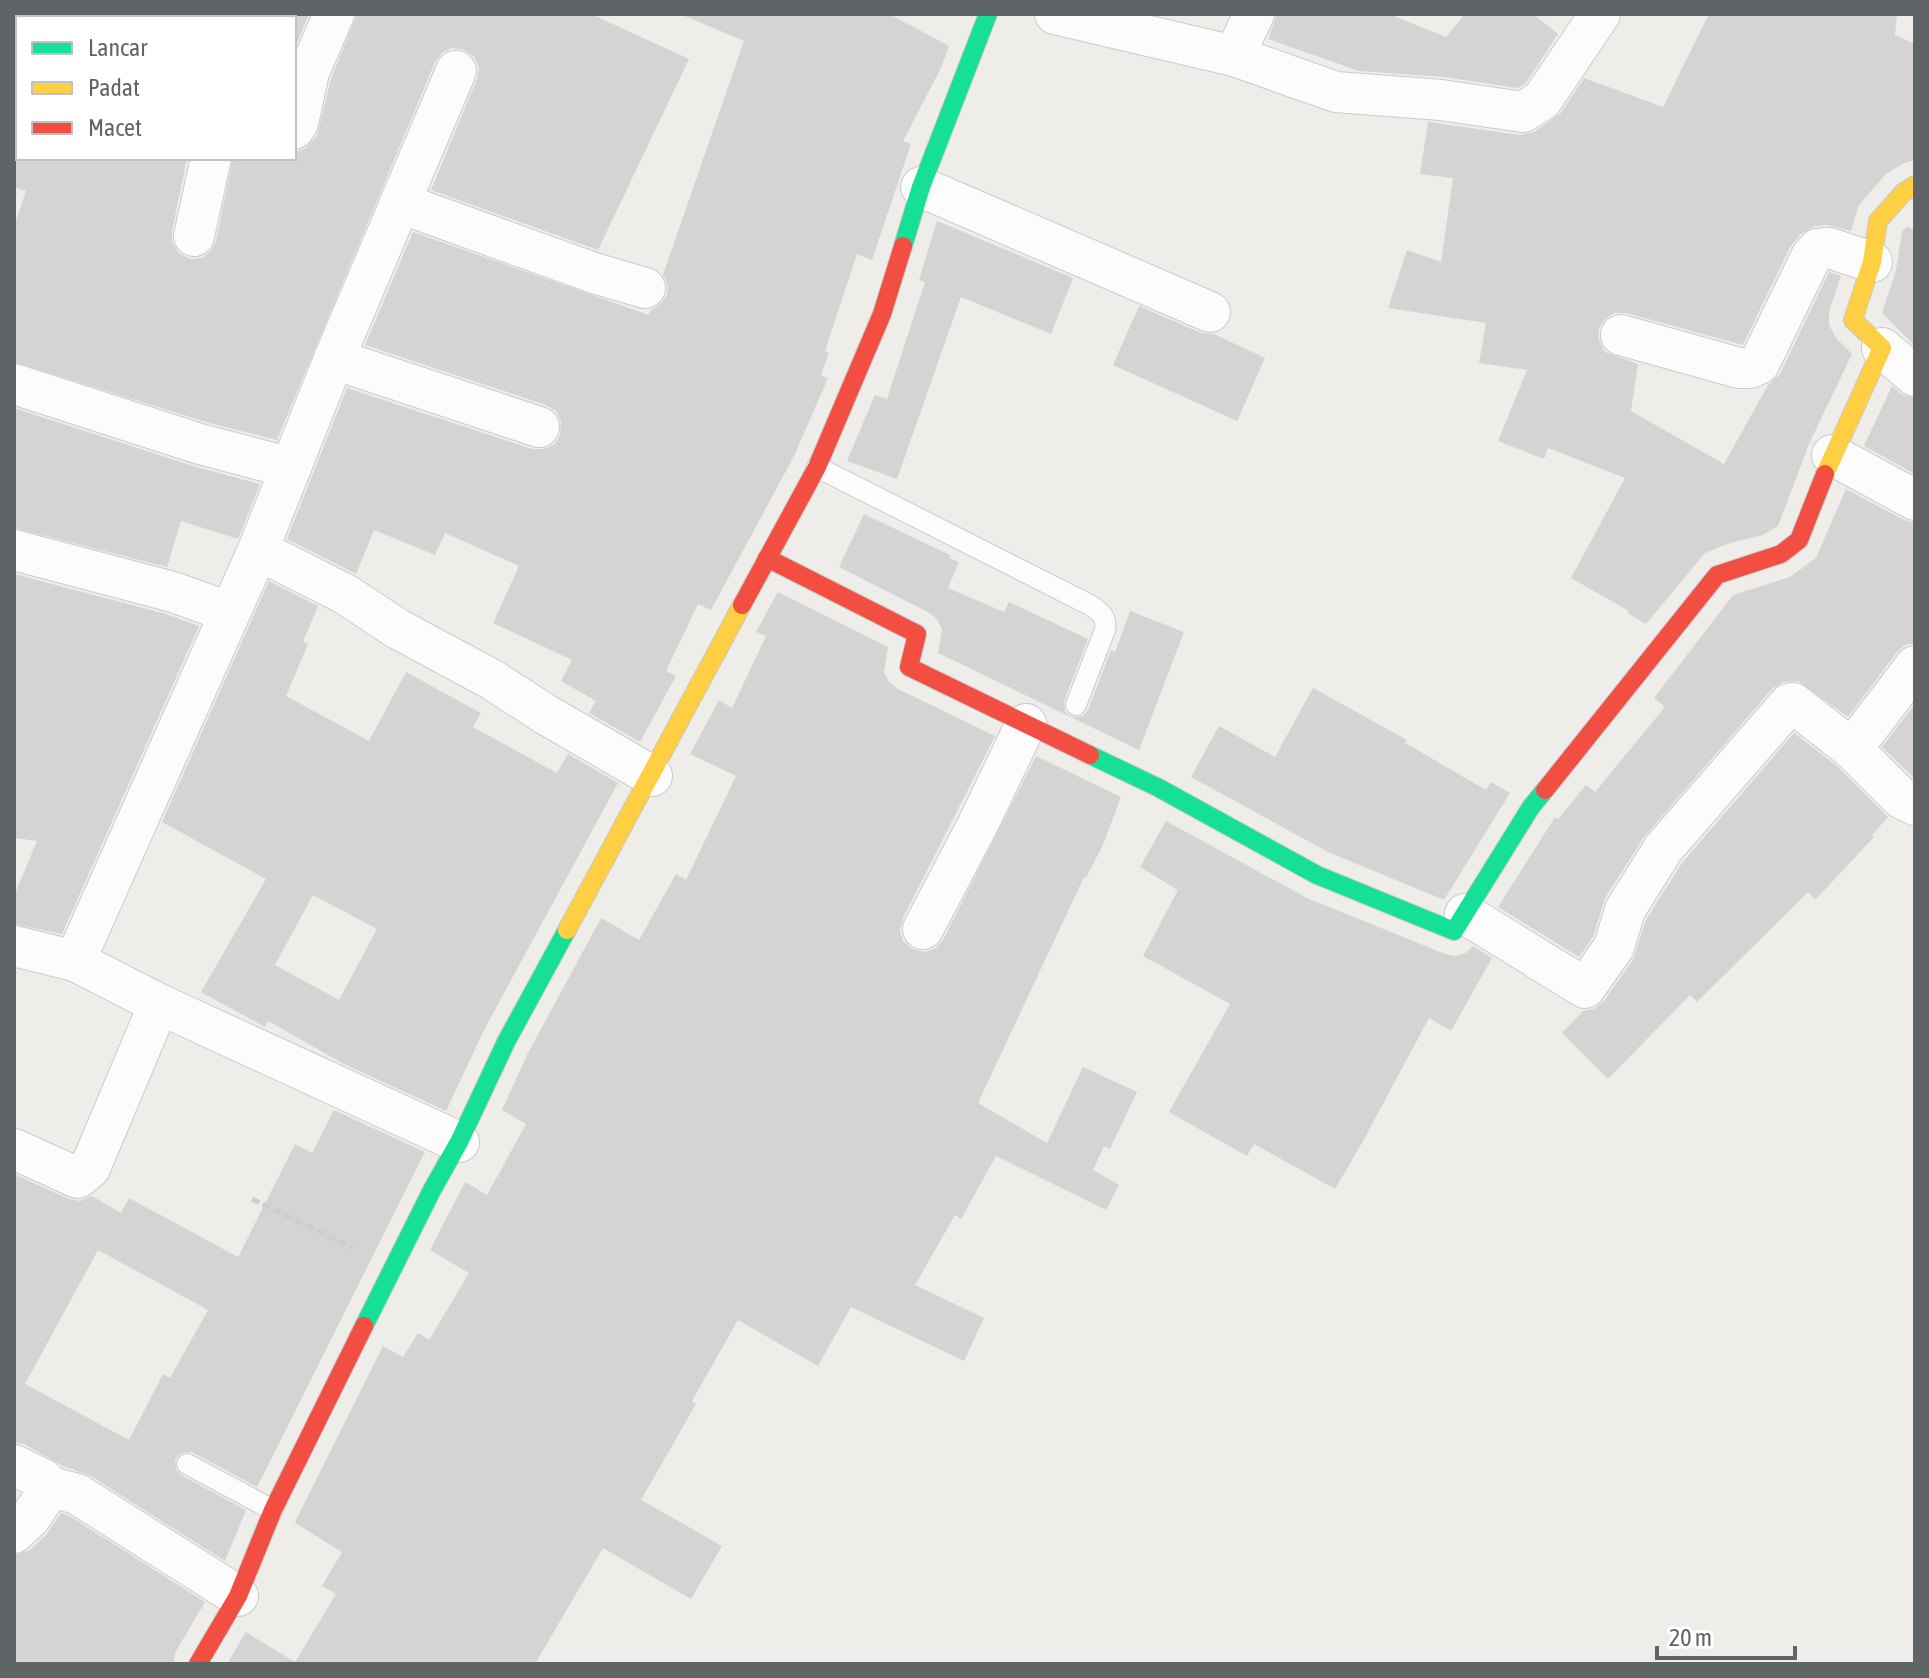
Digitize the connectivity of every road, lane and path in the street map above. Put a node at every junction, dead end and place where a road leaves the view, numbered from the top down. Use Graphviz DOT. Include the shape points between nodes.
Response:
graph roads {
  1 [pos="334,14"];
  2 [pos="988,14"];
  3 [pos="1055,14"];
  4 [pos="1254,14"];
  5 [pos="1600,14"];
  6 [pos="1234,56"];
  7 [pos="301,70"];
  8 [pos="456,71"];
  9 [pos="296,126"];
  10 [pos="211,160"];
  11 [pos="1915,185"];
  12 [pos="921,187"];
  13 [pos="400,203"];
  14 [pos="194,236"];
  15 [pos="1872,262"];
  16 [pos="645,288"];
  17 [pos="1210,312"];
  18 [pos="1621,335"];
  19 [pos="1882,348"];
  20 [pos="334,359"];
  21 [pos="1915,376"];
  22 [pos="14,384"];
  23 [pos="539,427"];
  24 [pos="1832,455"];
  25 [pos="817,467"];
  26 [pos="291,468"];
  27 [pos="1915,500"];
  28 [pos="14,550"];
  29 [pos="258,550"];
  30 [pos="767,558"];
  31 [pos="229,612"];
  32 [pos="1915,666"];
  33 [pos="1076,705"];
  34 [pos="1026,724"];
  35 [pos="1852,749"];
  36 [pos="652,776"];
  37 [pos="1915,805"];
  38 [pos="1465,914"];
  39 [pos="923,929"];
  40 [pos="14,946"];
  41 [pos="75,961"];
  42 [pos="159,1004"];
  43 [pos="459,1142"];
  44 [pos="14,1149"];
  45 [pos="252,1199"];
  46 [pos="393,1268"];
  47 [pos="187,1464"];
  48 [pos="14,1465"];
  49 [pos="51,1487"];
  50 [pos="273,1510"];
  51 [pos="14,1533"];
  52 [pos="238,1596"];
  53 [pos="198,1664"];
  1 -- 7 [label="street"];
  2 -- 12 [label="street"];
  3 -- 6 [label="street"];
  4 -- 6 [label="street"];
  5 -- 6 [label="street" via="1542,100 1523,112 1336,92"];
  7 -- 9 [label="street"];
  8 -- 13 [label="street"];
  10 -- 14 [label="street"];
  11 -- 15 [label="street" via="1878,221"];
  12 -- 17 [label="street"];
  12 -- 25 [label="street" via="882,314"];
  13 -- 16 [label="street"];
  13 -- 20 [label="street"];
  15 -- 18 [label="street" via="1818,249 1759,364 1750,368"];
  15 -- 19 [label="street" via="1853,320"];
  19 -- 21 [label="street"];
  19 -- 24 [label="street"];
  20 -- 23 [label="street"];
  20 -- 26 [label="street"];
  22 -- 26 [label="street"];
  24 -- 27 [label="street"];
  24 -- 38 [label="street" via="1799,540 1772,559 1717,575 1531,807"];
  25 -- 30 [label="street"];
  25 -- 33 [label="lane" via="1103,614 1105,630"];
  26 -- 29 [label="street"];
  28 -- 31 [label="street"];
  29 -- 31 [label="street"];
  29 -- 36 [label="street" via="345,594"];
  30 -- 34 [label="street" via="917,634 909,667"];
  30 -- 36 [label="street"];
  31 -- 41 [label="street"];
  32 -- 35 [label="street"];
  34 -- 38 [label="street" via="1159,788 1317,875 1454,931"];
  34 -- 39 [label="street"];
  35 -- 37 [label="street" via="1901,798"];
  35 -- 38 [label="street" via="1793,703 1786,705 1663,849 1625,910 1614,947 1585,988"];
  36 -- 43 [label="street" via="506,1042"];
  40 -- 41 [label="street"];
  41 -- 42 [label="street"];
  42 -- 43 [label="street"];
  42 -- 44 [label="street" via="85,1175 78,1178"];
  43 -- 46 [label="street"];
  45 -- 46 [label="path"];
  46 -- 50 [label="street"];
  47 -- 50 [label="lane"];
  48 -- 49 [label="street"];
  49 -- 51 [label="street"];
  49 -- 52 [label="street" via="77,1494"];
  50 -- 52 [label="street"];
  52 -- 53 [label="street"];
}
